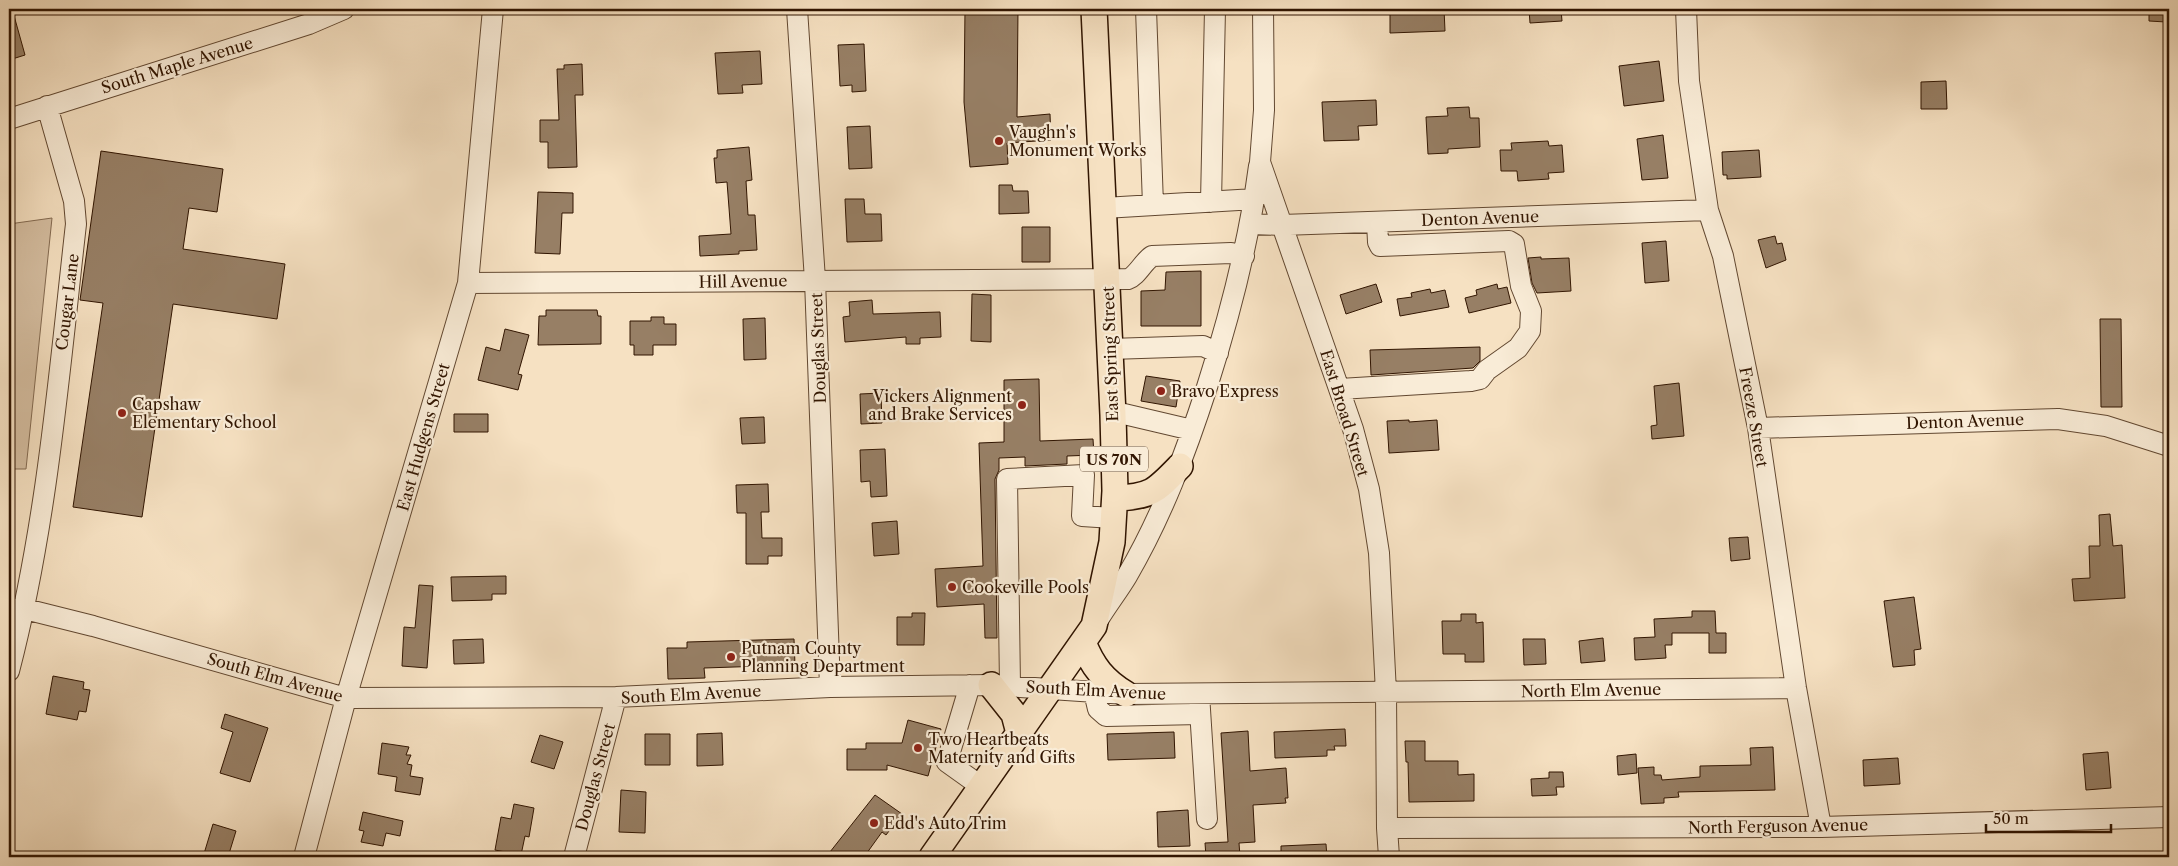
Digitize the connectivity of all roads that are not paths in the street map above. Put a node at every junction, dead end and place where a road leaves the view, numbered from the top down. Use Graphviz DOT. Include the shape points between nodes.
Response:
graph roads {
  1 [pos="344,9"];
  2 [pos="493,9"];
  3 [pos="797,9"];
  4 [pos="1094,9"];
  5 [pos="1146,9"];
  6 [pos="1215,9"];
  7 [pos="1263,9"];
  8 [pos="1686,9"];
  9 [pos="47,106"];
  10 [pos="9,119"];
  11 [pos="1260,162"];
  12 [pos="1255,199"];
  13 [pos="1211,202"];
  14 [pos="1153,205"];
  15 [pos="1104,208"];
  16 [pos="1708,210"];
  17 [pos="1377,222"];
  18 [pos="1251,224"];
  19 [pos="1282,225"];
  20 [pos="1244,256"];
  21 [pos="1107,279"];
  22 [pos="816,280"];
  23 [pos="468,283"];
  24 [pos="1110,349"];
  25 [pos="1218,353"];
  26 [pos="1340,389"];
  27 [pos="1113,415"];
  28 [pos="1758,428"];
  29 [pos="1192,430"];
  30 [pos="2169,446"];
  31 [pos="1180,466"];
  32 [pos="1115,473"];
  33 [pos="1084,475"];
  34 [pos="1114,508"];
  35 [pos="17,609"];
  36 [pos="1088,634"];
  37 [pos="9,671"];
  38 [pos="991,685"];
  39 [pos="830,687"];
  40 [pos="1050,688"];
  41 [pos="1796,688"];
  42 [pos="1094,692"];
  43 [pos="1386,693"];
  44 [pos="1126,694"];
  45 [pos="1199,694"];
  46 [pos="616,697"];
  47 [pos="346,698"];
  48 [pos="1200,714"];
  49 [pos="1019,733"];
  50 [pos="982,787"];
  51 [pos="2169,817"];
  52 [pos="1207,819"];
  53 [pos="1822,826"];
  54 [pos="1387,828"];
  55 [pos="304,857"];
  56 [pos="574,857"];
  57 [pos="932,857"];
  58 [pos="1389,857"];
  1 -- 9 [label="street, South Maple Avenue" via="309,24"];
  2 -- 23 [label="street, East Hudgens Street"];
  3 -- 22 [label="street, Douglas Street"];
  4 -- 15 [label="main road, East Spring Street / US 70N"];
  5 -- 14 [label="street"];
  6 -- 13 [label="street"];
  7 -- 11 [label="street, East Broad Street" via="1264,110"];
  8 -- 16 [label="street, Freeze Street" via="1689,81"];
  9 -- 10 [label="street, South Maple Avenue"];
  9 -- 35 [label="street, Cougar Lane" via="74,201 76,224 45,501"];
  11 -- 12 [label="street"];
  11 -- 19 [label="street, East Broad Street"];
  12 -- 13 [label="street"];
  12 -- 18 [label="street"];
  13 -- 14 [label="street"];
  14 -- 15 [label="street"];
  15 -- 21 [label="main road, East Spring Street / US 70N"];
  16 -- 17 [label="street, Denton Avenue"];
  16 -- 28 [label="street, Freeze Street" via="1723,256"];
  17 -- 19 [label="street, Denton Avenue"];
  17 -- 26 [label="street" via="1380,246 1509,241 1514,244 1521,286 1531,311 1530,331 1518,348 1487,370 1480,379"];
  18 -- 19 [label="street, Denton Avenue"];
  18 -- 20 [label="street"];
  19 -- 26 [label="street, East Broad Street"];
  20 -- 21 [label="street, Hill Avenue" via="1152,256 1143,262 1133,277"];
  20 -- 25 [label="street"];
  21 -- 22 [label="street, Hill Avenue"];
  21 -- 24 [label="main road, East Spring Street / US 70N"];
  22 -- 23 [label="street, Hill Avenue"];
  22 -- 39 [label="street, Douglas Street"];
  23 -- 47 [label="street, East Hudgens Street"];
  24 -- 25 [label="street" via="1203,346"];
  24 -- 27 [label="main road, East Spring Street / US 70N"];
  25 -- 29 [label="street"];
  26 -- 43 [label="street, East Broad Street" via="1369,489 1379,553"];
  27 -- 29 [label="street" via="1124,414"];
  27 -- 32 [label="main road, East Spring Street / US 70N"];
  28 -- 30 [label="street, Denton Avenue" via="2058,419 2106,426"];
  28 -- 41 [label="street, Freeze Street"];
  29 -- 31 [label="street"];
  31 -- 34 [label="main road" via="1149,494"];
  31 -- 36 [label="street" via="1127,576"];
  32 -- 33 [label="street"];
  32 -- 34 [label="main road, East Spring Street / US 70N"];
  33 -- 34 [label="street" via="1082,516"];
  33 -- 38 [label="street" via="1007,479"];
  34 -- 36 [label="main road, East Spring Street / US 70N" via="1112,542"];
  35 -- 37 [label="street, Cougar Lane"];
  35 -- 47 [label="street, South Elm Avenue" via="92,626"];
  36 -- 40 [label="main road, East Spring Street / US 70N"];
  36 -- 44 [label="main road" via="1096,669 1110,684"];
  38 -- 39 [label="street, South Elm Avenue"];
  38 -- 40 [label="street, South Elm Avenue"];
  38 -- 49 [label="main road" via="1014,714"];
  38 -- 50 [label="street" via="946,762"];
  39 -- 46 [label="street, South Elm Avenue"];
  40 -- 42 [label="street, South Elm Avenue"];
  40 -- 49 [label="main road, East Spring Street / US 70N"];
  41 -- 43 [label="street, North Elm Avenue"];
  41 -- 53 [label="street, Freeze Street"];
  42 -- 44 [label="street, South Elm Avenue"];
  42 -- 48 [label="street" via="1098,709 1106,716"];
  43 -- 45 [label="street, South Elm Avenue"];
  43 -- 54 [label="street, East Broad Street"];
  44 -- 45 [label="street, South Elm Avenue"];
  45 -- 48 [label="street"];
  46 -- 47 [label="street, South Elm Avenue"];
  46 -- 56 [label="street, Douglas Street"];
  47 -- 55 [label="street, East Hudgens Street"];
  48 -- 52 [label="street"];
  49 -- 50 [label="main road, East Spring Street / US 70N"];
  50 -- 57 [label="main road, East Spring Street / US 70N"];
  51 -- 53 [label="street, North Ferguson Avenue"];
  53 -- 54 [label="street, North Ferguson Avenue"];
  54 -- 58 [label="street, East Broad Street"];
}
